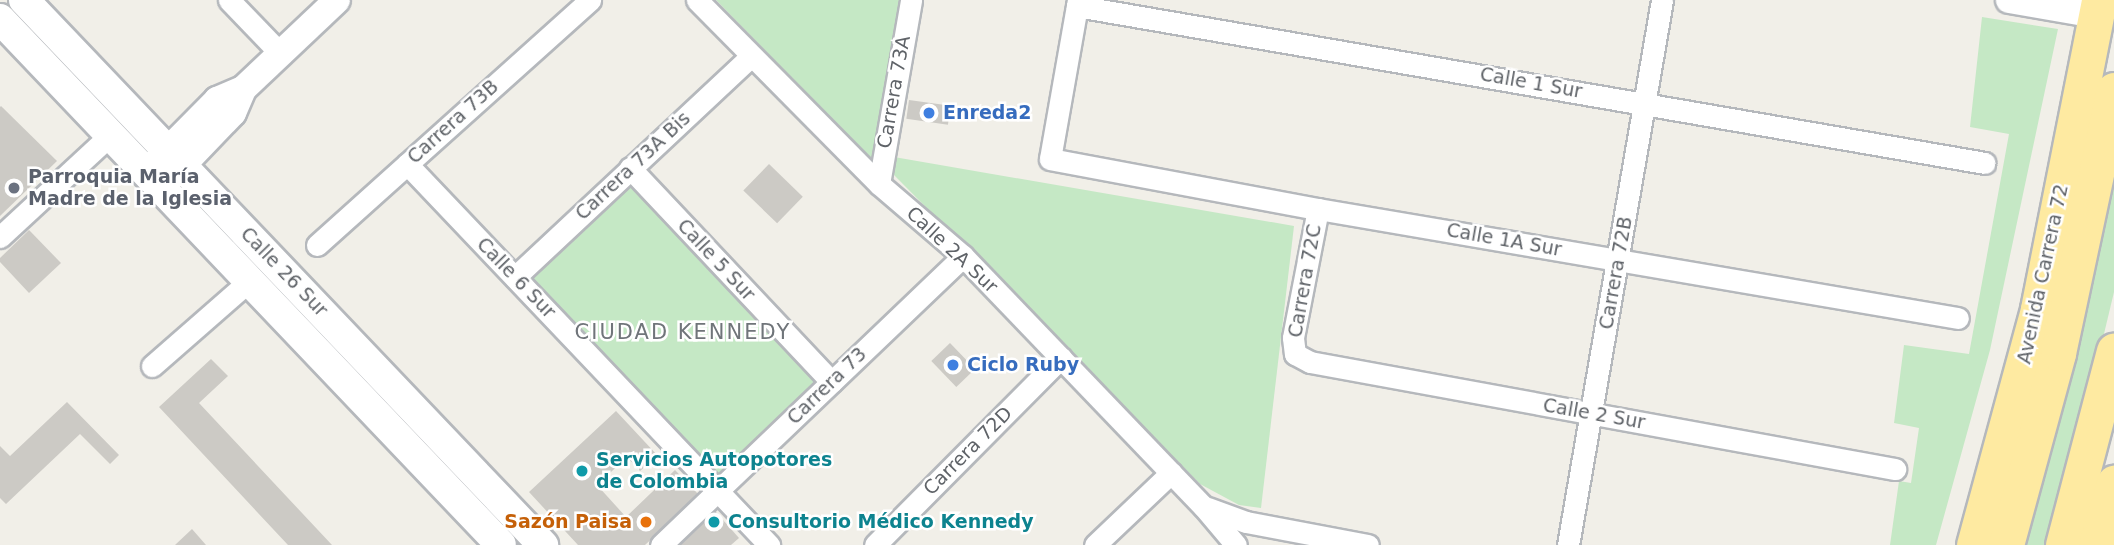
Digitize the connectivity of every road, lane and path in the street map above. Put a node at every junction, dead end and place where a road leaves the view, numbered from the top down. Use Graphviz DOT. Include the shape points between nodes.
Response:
graph roads {
  1 [pos="24,0"];
  2 [pos="229,0"];
  3 [pos="337,0"];
  4 [pos="590,0"];
  5 [pos="697,0"];
  6 [pos="911,0"];
  7 [pos="1662,0"];
  8 [pos="2009,0"];
  9 [pos="1078,3"];
  10 [pos="2097,7"];
  11 [pos="0,19"];
  12 [pos="281,53"];
  13 [pos="751,56"];
  14 [pos="2114,90"];
  15 [pos="1646,103"];
  16 [pos="110,135"];
  17 [pos="174,157"];
  18 [pos="1985,163"];
  19 [pos="407,164"];
  20 [pos="630,169"];
  21 [pos="153,181"];
  22 [pos="878,184"];
  23 [pos="1318,209"];
  24 [pos="0,237"];
  25 [pos="317,245"];
  26 [pos="963,256"];
  27 [pos="2081,256"];
  28 [pos="1618,260"];
  29 [pos="514,277"];
  30 [pos="249,281"];
  31 [pos="1958,318"];
  32 [pos="2114,351"];
  33 [pos="1295,354"];
  34 [pos="1061,358"];
  35 [pos="2025,358"];
  36 [pos="152,366"];
  37 [pos="832,382"];
  38 [pos="1592,413"];
  39 [pos="1895,469"];
  40 [pos="1171,473"];
  41 [pos="2114,483"];
  42 [pos="718,491"];
  43 [pos="1203,506"];
  44 [pos="1316,541"];
  45 [pos="501,545"];
  46 [pos="543,545"];
  47 [pos="661,545"];
  48 [pos="769,545"];
  49 [pos="875,545"];
  50 [pos="1095,545"];
  51 [pos="1236,545"];
  52 [pos="1368,545"];
  53 [pos="1568,545"];
  54 [pos="1974,545"];
  55 [pos="2006,545"];
  56 [pos="2063,545"];
  57 [pos="2096,545"];
  1 -- 17 [label="main road, Calle 26 Sur"];
  2 -- 12 [label="street"];
  3 -- 12 [label="street"];
  4 -- 19 [label="street, Carrera 73B"];
  5 -- 13 [label="street, Calle 2A Sur"];
  6 -- 22 [label="street, Carrera 73A"];
  7 -- 15 [label="street, Carrera 72B"];
  8 -- 10 [label="street"];
  9 -- 15 [label="street, Calle 1 Sur"];
  9 -- 23 [label="street, Calle 1A Sur" via="1050,159"];
  10 -- 35 [label="highway, Avenida Carrera 72"];
  11 -- 16 [label="main road, Calle 26 Sur"];
  12 -- 17 [label="street" via="243,89 233,113"];
  13 -- 20 [label="street, Carrera 73A Bis"];
  13 -- 22 [label="street, Calle 2A Sur"];
  14 -- 27 [label="highway, Avenida Carrera 72"];
  15 -- 18 [label="street, Calle 1 Sur"];
  15 -- 28 [label="street, Carrera 72B"];
  16 -- 21 [label="main road, Calle 26 Sur"];
  16 -- 24 [label="street"];
  17 -- 21 [label="street"];
  17 -- 46 [label="main road, Calle 26 Sur"];
  19 -- 25 [label="street, Carrera 73B"];
  19 -- 29 [label="street, Calle 6 Sur"];
  20 -- 29 [label="street, Carrera 73A Bis"];
  20 -- 37 [label="street, Calle 5 Sur"];
  21 -- 30 [label="main road, Calle 26 Sur"];
  22 -- 26 [label="street, Calle 2A Sur"];
  23 -- 28 [label="street, Calle 1A Sur"];
  23 -- 33 [label="street, Carrera 72C" via="1293,338"];
  26 -- 34 [label="street, Calle 2A Sur"];
  26 -- 37 [label="street, Carrera 73"];
  27 -- 35 [label="highway"];
  27 -- 55 [label="highway, Avenida Carrera 72"];
  28 -- 31 [label="street, Calle 1A Sur"];
  28 -- 38 [label="street, Carrera 72B"];
  29 -- 42 [label="street, Calle 6 Sur"];
  30 -- 36 [label="street"];
  30 -- 45 [label="main road, Calle 26 Sur"];
  32 -- 56 [label="highway"];
  33 -- 38 [label="street, Calle 2 Sur" via="1310,362"];
  34 -- 40 [label="street, Calle 2A Sur"];
  34 -- 49 [label="street, Carrera 72D"];
  35 -- 54 [label="highway, Avenida Carrera 72"];
  37 -- 42 [label="street, Carrera 73"];
  38 -- 39 [label="street, Calle 2 Sur"];
  38 -- 53 [label="street, Carrera 72B"];
  40 -- 43 [label="street, Calle 2A Sur"];
  40 -- 50 [label="street"];
  41 -- 57 [label="highway"];
  42 -- 47 [label="street, Carrera 73"];
  42 -- 48 [label="street, Calle 6 Sur"];
  43 -- 44 [label="street, Calle 2A Sur"];
  43 -- 51 [label="street, Calle 2A Sur"];
  44 -- 52 [label="street, Calle 2A Sur"];
}
